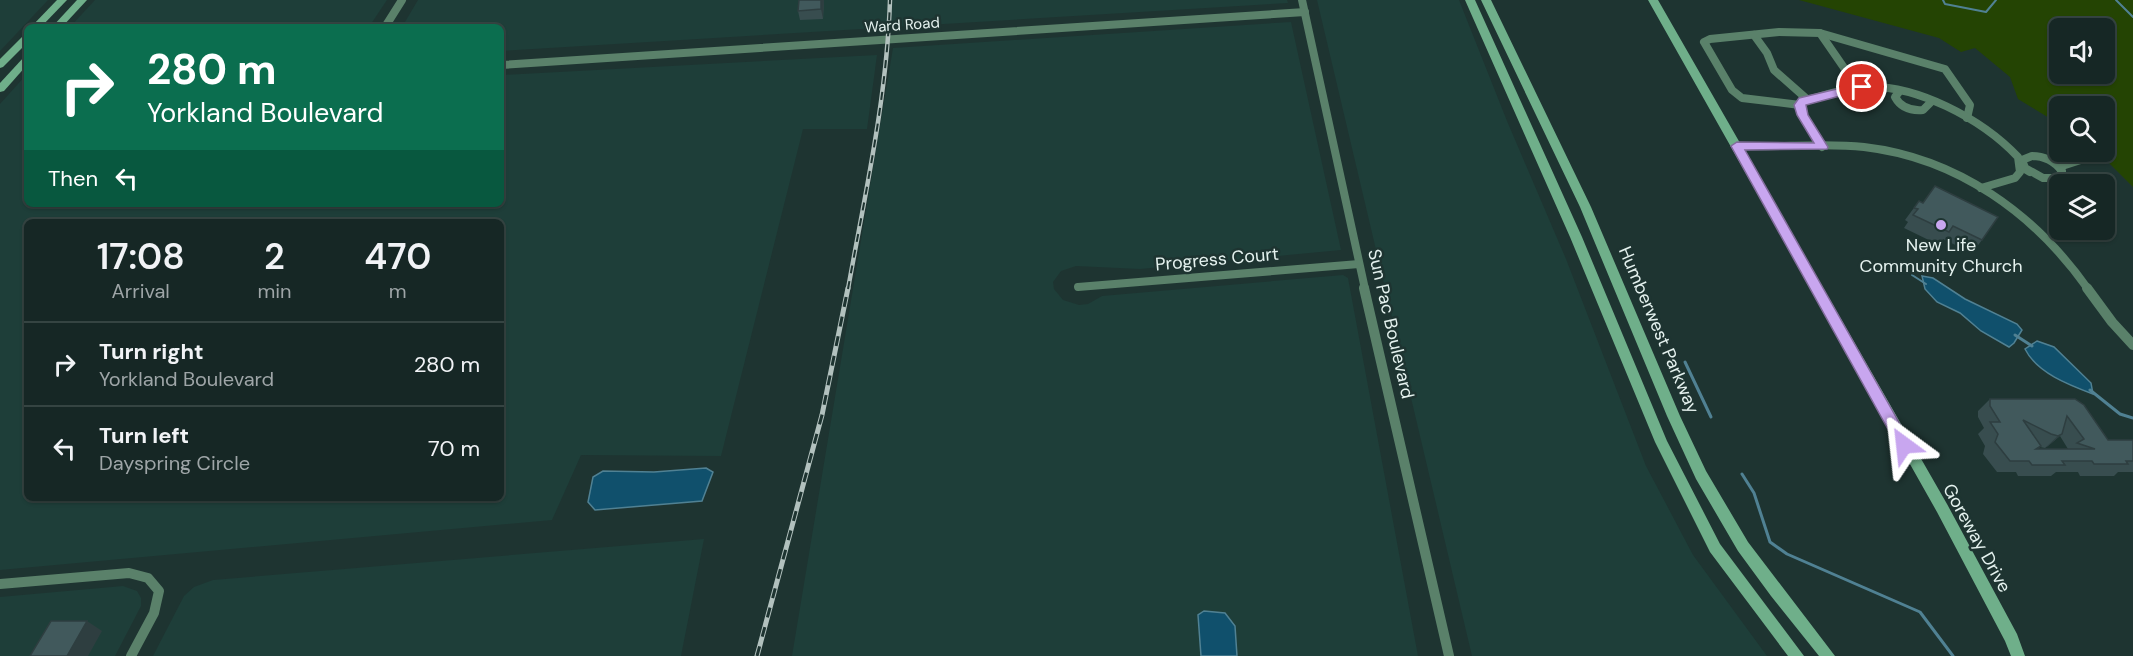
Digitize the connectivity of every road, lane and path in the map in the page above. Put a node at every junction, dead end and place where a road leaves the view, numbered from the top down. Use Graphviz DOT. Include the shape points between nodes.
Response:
graph roads {
  1 [pos="62,0"];
  2 [pos="82,0"];
  3 [pos="402,0"];
  4 [pos="1302,0"];
  5 [pos="1470,0"];
  6 [pos="1486,0"];
  7 [pos="1653,0"];
  8 [pos="1305,12"];
  9 [pos="39,24"];
  10 [pos="60,24"];
  11 [pos="387,24"];
  12 [pos="1820,33"];
  13 [pos="1754,35"];
  14 [pos="24,40"];
  15 [pos="24,62"];
  16 [pos="504,64"];
  17 [pos="0,65"];
  18 [pos="1858,88"];
  19 [pos="0,89"];
  20 [pos="1899,92"];
  21 [pos="1808,100"];
  22 [pos="1932,101"];
  23 [pos="1800,105"];
  24 [pos="1967,118"];
  25 [pos="1737,146"];
  26 [pos="1822,147"];
  27 [pos="2021,161"];
  28 [pos="2074,162"];
  29 [pos="2059,167"];
  30 [pos="1981,188"];
  31 [pos="1359,264"];
  32 [pos="1078,287"];
  33 [pos="2133,345"];
  34 [pos="0,584"];
  35 [pos="131,656"];
  36 [pos="1449,656"];
  37 [pos="1797,656"];
  38 [pos="1828,656"];
  39 [pos="2018,656"];
  1 -- 9 [label="main road"];
  2 -- 10 [label="main road"];
  3 -- 11 [label="street"];
  4 -- 8 [label="street, Sun Pac Boulevard"];
  5 -- 37 [label="main road" via="1576,237 1661,442 1715,548"];
  6 -- 38 [label="main road, Humberwest Parkway" via="1599,237 1701,475 1776,593"];
  7 -- 25 [label="main road, Goreway Drive"];
  8 -- 16 [label="street, Ward Road"];
  8 -- 31 [label="street, Sun Pac Boulevard"];
  12 -- 13 [label="street"];
  12 -- 18 [label="street"];
  12 -- 24 [label="street" via="1945,69 1970,105"];
  13 -- 21 [label="street" via="1774,70"];
  13 -- 23 [label="street" via="1704,42 1732,90 1742,98"];
  14 -- 17 [label="main road"];
  15 -- 19 [label="main road"];
  18 -- 20 [label="street" via="1879,87"];
  18 -- 21 [label="street"];
  20 -- 22 [label="street"];
  20 -- 22 [label="street" via="1897,102 1907,109 1923,110"];
  21 -- 23 [label="street"];
  22 -- 24 [label="street"];
  23 -- 26 [label="street"];
  24 -- 27 [label="street" via="2004,143"];
  25 -- 26 [label="street"];
  25 -- 39 [label="main road, Goreway Drive" via="1942,507"];
  26 -- 30 [label="street" via="1865,147 1890,152"];
  27 -- 29 [label="street" via="2038,156"];
  27 -- 29 [label="street" via="2031,173 2045,178 2058,178 2062,171"];
  27 -- 30 [label="street" via="2016,178"];
  28 -- 29 [label="street"];
  30 -- 33 [label="street" via="2052,243"];
  31 -- 32 [label="street, Progress Court"];
  31 -- 36 [label="street, Sun Pac Boulevard"];
  34 -- 35 [label="street" via="123,573 139,573 149,578 159,591 158,605"];
}
